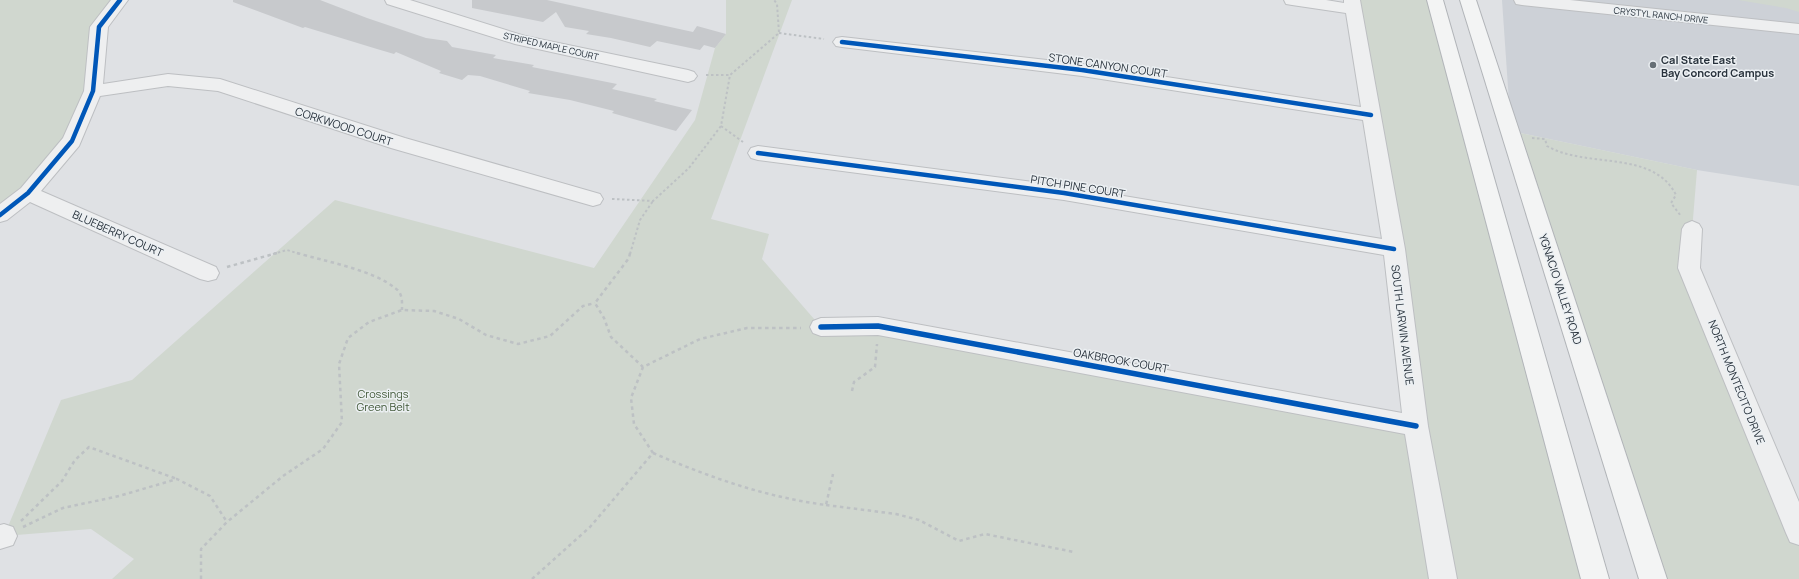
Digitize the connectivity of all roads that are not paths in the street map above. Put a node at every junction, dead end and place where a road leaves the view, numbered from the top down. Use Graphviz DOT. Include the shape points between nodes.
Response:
graph roads {
  1 [pos="120,0"];
  2 [pos="393,0"];
  3 [pos="1292,0"];
  4 [pos="1435,0"];
  5 [pos="1468,0"];
  6 [pos="1522,0"];
  7 [pos="1628,0"];
  8 [pos="1353,4"];
  9 [pos="1799,17"];
  10 [pos="1799,29"];
  11 [pos="842,42"];
  12 [pos="688,76"];
  13 [pos="93,91"];
  14 [pos="1371,115"];
  15 [pos="758,153"];
  16 [pos="28,193"];
  17 [pos="593,199"];
  18 [pos="0,216"];
  19 [pos="1692,229"];
  20 [pos="1394,249"];
  21 [pos="208,273"];
  22 [pos="821,327"];
  23 [pos="1416,426"];
  24 [pos="1799,533"];
  25 [pos="1443,579"];
  26 [pos="1595,579"];
  27 [pos="1653,579"];
  1 -- 13 [label="street" via="99,27"];
  2 -- 12 [label="street, STRIPED MAPLE COURT" via="521,40"];
  3 -- 8 [label="street"];
  4 -- 26 [label="highway"];
  5 -- 27 [label="highway, YGNACIO VALLEY ROAD"];
  6 -- 10 [label="street, CRYSTYL RANCH DRIVE"];
  7 -- 9 [label="street, CRYSTYL RANCH DRIVE"];
  8 -- 14 [label="street, SOUTH LARWIN AVENUE"];
  11 -- 14 [label="street, STONE CANYON COURT" via="1082,70"];
  13 -- 16 [label="street" via="72,141"];
  13 -- 17 [label="street, CORKWOOD COURT" via="168,80 220,85 398,143"];
  14 -- 20 [label="street, SOUTH LARWIN AVENUE"];
  15 -- 20 [label="street, PITCH PINE COURT" via="1064,193"];
  16 -- 18 [label="street"];
  16 -- 21 [label="street, BLUEBERRY COURT"];
  19 -- 24 [label="street, NORTH MONTECITO DRIVE" via="1690,268"];
  20 -- 23 [label="street, SOUTH LARWIN AVENUE"];
  22 -- 23 [label="street, OAKBROOK COURT" via="878,326"];
  23 -- 25 [label="street, SOUTH LARWIN AVENUE"];
}
